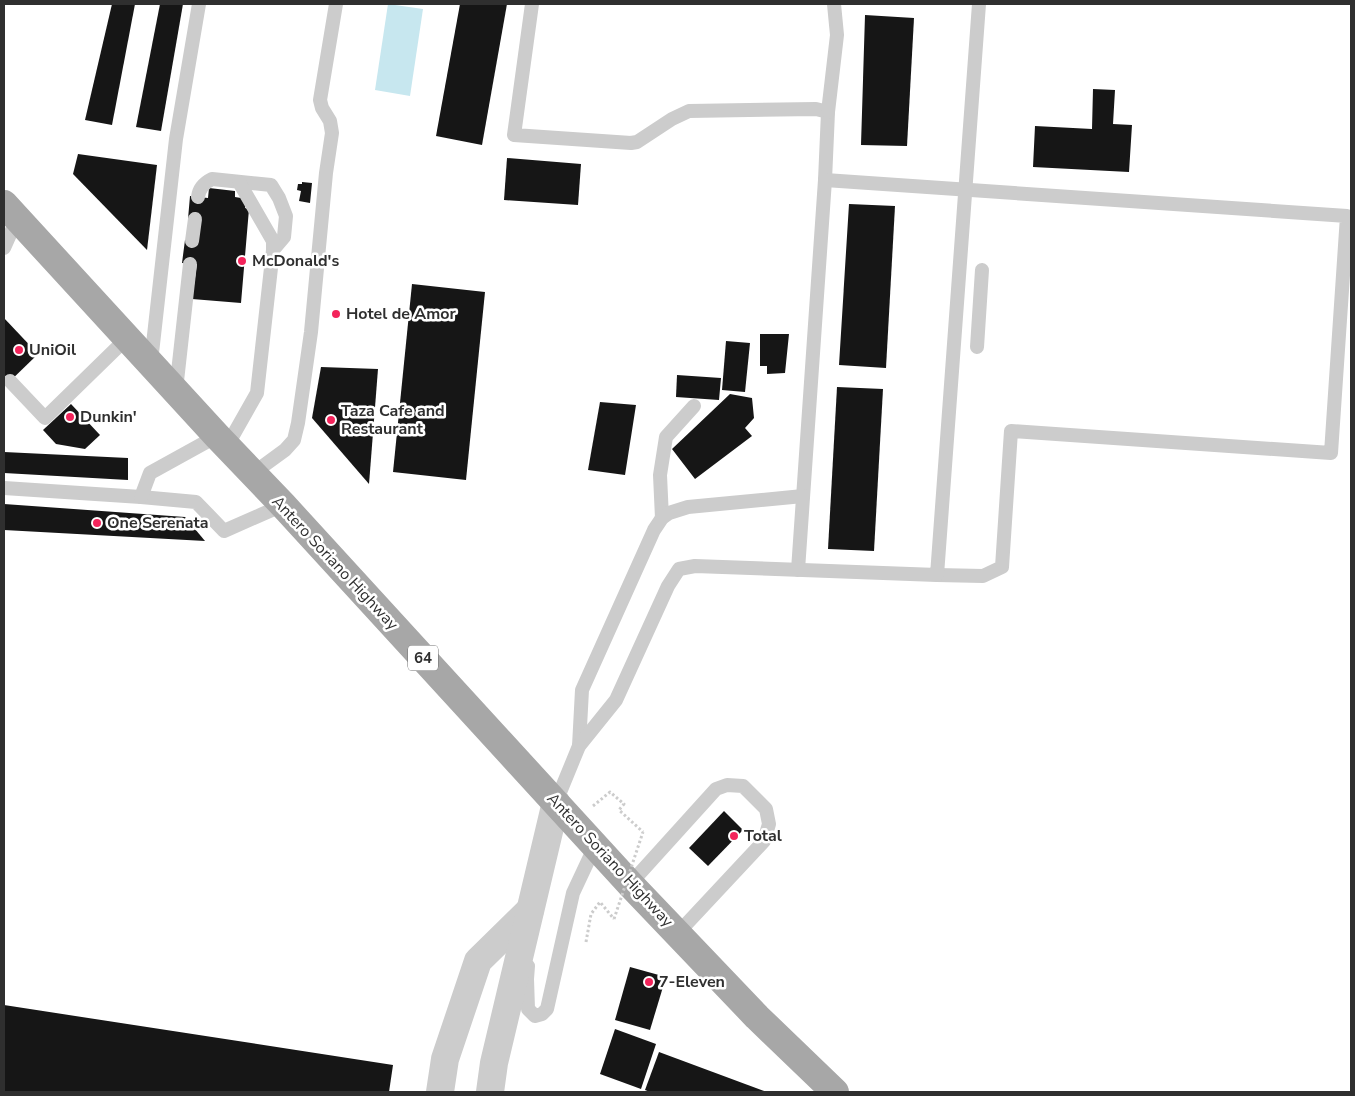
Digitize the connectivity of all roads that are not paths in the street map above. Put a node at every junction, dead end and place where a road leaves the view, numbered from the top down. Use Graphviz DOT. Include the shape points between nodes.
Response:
graph roads {
  1 [pos="199,4"];
  2 [pos="336,4"];
  3 [pos="532,4"];
  4 [pos="834,4"];
  5 [pos="979,4"];
  6 [pos="828,112"];
  7 [pos="824,180"];
  8 [pos="238,182"];
  9 [pos="966,190"];
  10 [pos="198,197"];
  11 [pos="10,212"];
  12 [pos="195,220"];
  13 [pos="192,241"];
  14 [pos="4,248"];
  15 [pos="273,253"];
  16 [pos="190,264"];
  17 [pos="982,270"];
  18 [pos="127,338"];
  19 [pos="977,347"];
  20 [pos="150,364"];
  21 [pos="10,381"];
  22 [pos="176,390"];
  23 [pos="694,406"];
  24 [pos="222,441"];
  25 [pos="252,474"];
  26 [pos="4,488"];
  27 [pos="803,496"];
  28 [pos="141,497"];
  29 [pos="283,506"];
  30 [pos="662,518"];
  31 [pos="798,570"];
  32 [pos="936,575"];
  33 [pos="579,746"];
  34 [pos="561,808"];
  35 [pos="595,846"];
  36 [pos="630,884"];
  37 [pos="530,910"];
  38 [pos="678,933"];
  39 [pos="440,1092"];
  40 [pos="490,1092"];
  41 [pos="835,1092"];
  1 -- 20 [label="lane" via="176,139"];
  2 -- 25 [label="lane" via="320,100 332,132 298,423 294,440 285,450"];
  3 -- 6 [label="lane" via="514,135 631,143 689,111 816,109"];
  4 -- 6 [label="lane" via="838,35"];
  5 -- 9 [label="lane"];
  6 -- 7 [label="lane"];
  7 -- 9 [label="lane"];
  7 -- 27 [label="lane"];
  8 -- 10 [label="lane" via="212,179 204,183"];
  8 -- 15 [label="lane" via="273,240"];
  8 -- 15 [label="lane" via="271,185 279,198 286,216 284,237"];
  9 -- 32 [label="lane"];
  9 -- 32 [label="lane" via="1347,216 1331,453 1011,431 1002,567 984,576"];
  11 -- 14 [label="lane"];
  11 -- 18 [label="main road, Antero Soriano Highway / 64"];
  12 -- 13 [label="lane"];
  15 -- 24 [label="lane" via="257,393"];
  16 -- 22 [label="lane"];
  17 -- 19 [label="lane"];
  18 -- 20 [label="main road, Antero Soriano Highway / 64"];
  18 -- 21 [label="lane" via="45,418"];
  20 -- 22 [label="main road, Antero Soriano Highway / 64"];
  22 -- 24 [label="main road, Antero Soriano Highway / 64"];
  23 -- 30 [label="lane" via="666,437 660,475"];
  24 -- 25 [label="main road, Antero Soriano Highway / 64"];
  24 -- 28 [label="lane" via="150,473"];
  25 -- 29 [label="main road, Antero Soriano Highway / 64"];
  26 -- 28 [label="lane"];
  27 -- 30 [label="lane" via="688,507"];
  27 -- 31 [label="lane"];
  28 -- 29 [label="lane" via="196,502 224,531"];
  29 -- 34 [label="main road, Antero Soriano Highway / 64"];
  30 -- 33 [label="lane" via="582,690"];
  31 -- 32 [label="lane"];
  31 -- 33 [label="lane" via="696,566 679,569 668,586 616,700"];
  33 -- 34 [label="lane"];
  34 -- 35 [label="main road, Antero Soriano Highway / 64"];
  34 -- 35 [label="lane" via="536,889 527,979 528,1009 535,1016 547,1009 573,893"];
  34 -- 37 [label="street"];
  35 -- 36 [label="main road, Antero Soriano Highway / 64"];
  36 -- 38 [label="main road, Antero Soriano Highway / 64"];
  36 -- 38 [label="lane" via="716,789 727,785 743,786 766,810 769,824 764,841"];
  37 -- 39 [label="street" via="478,961 445,1060"];
  37 -- 40 [label="street"];
  38 -- 41 [label="main road, Antero Soriano Highway / 64"];
}
